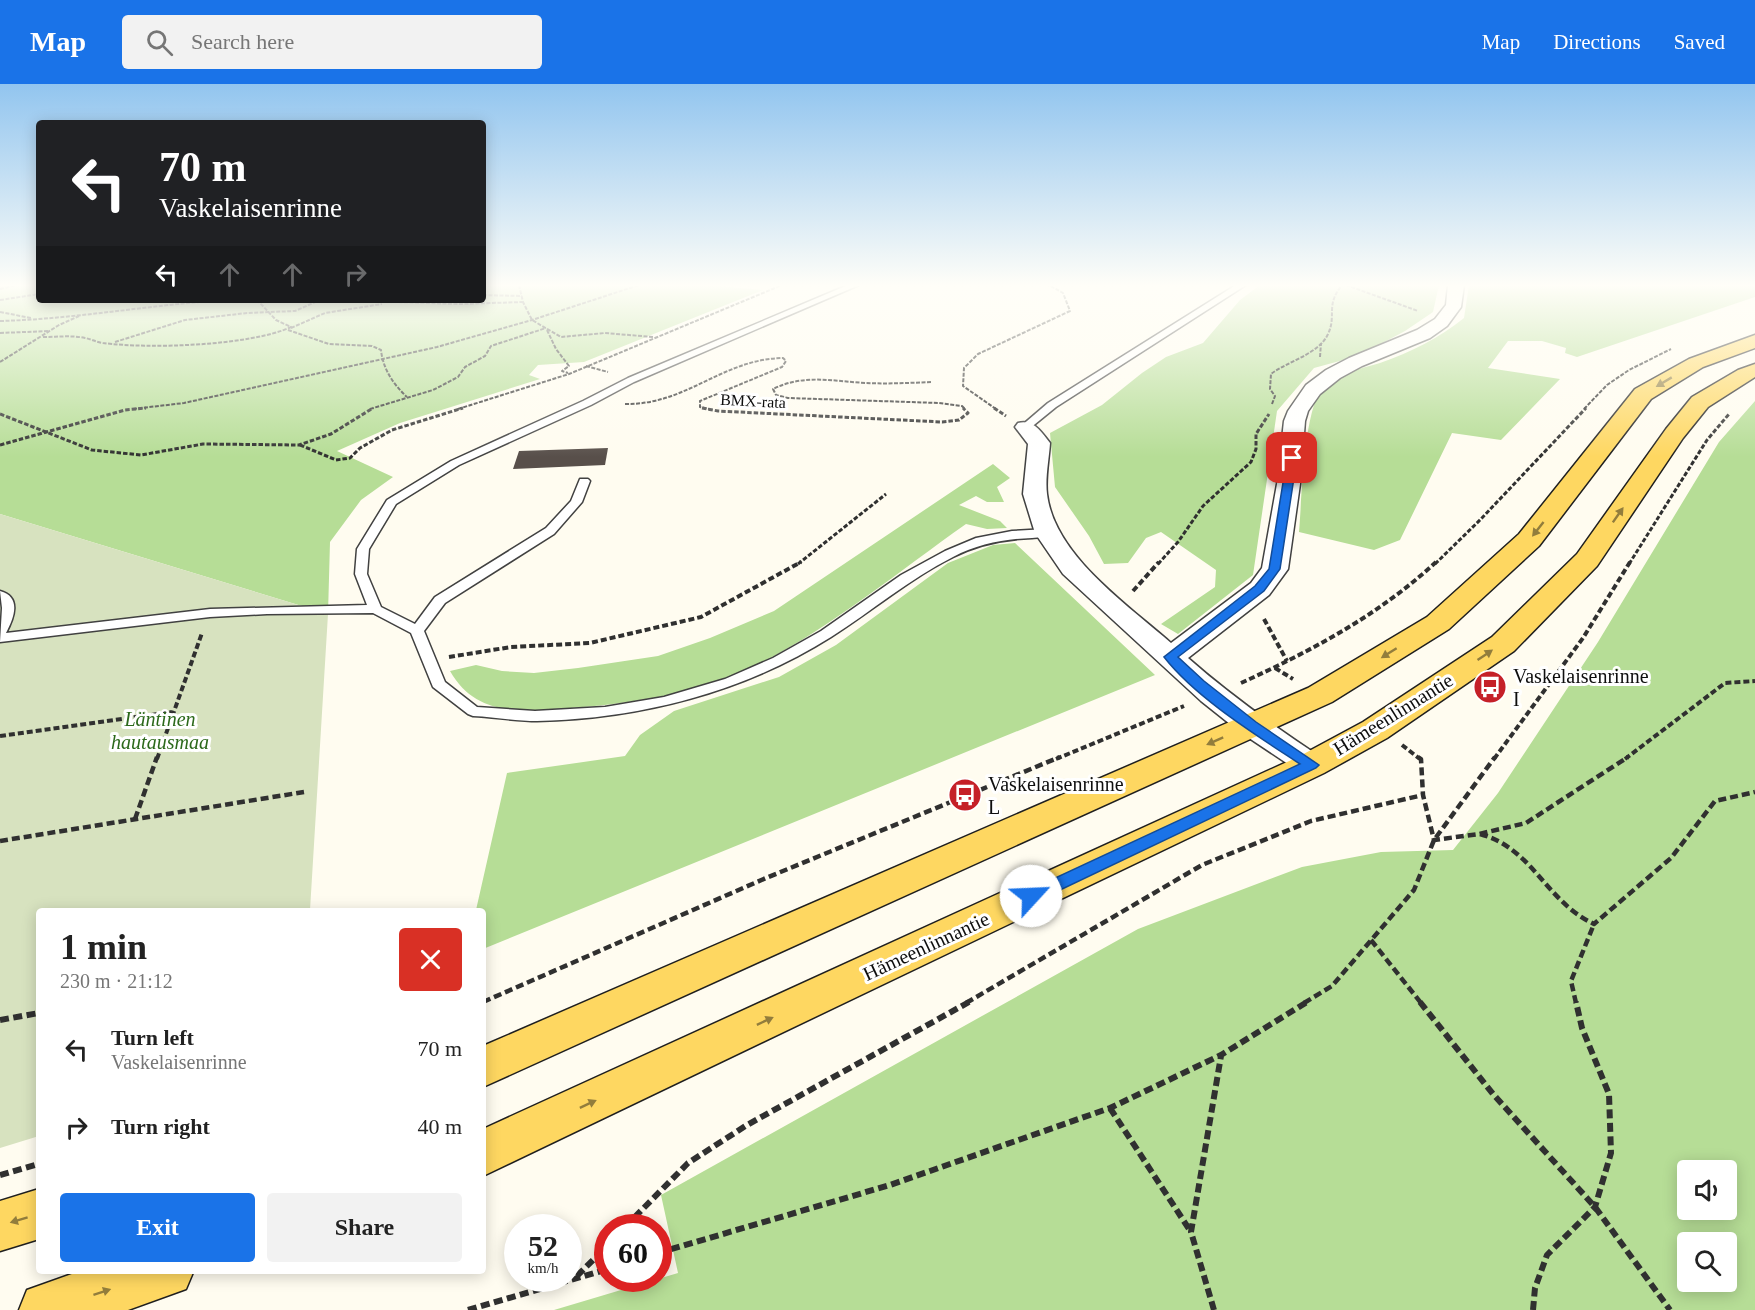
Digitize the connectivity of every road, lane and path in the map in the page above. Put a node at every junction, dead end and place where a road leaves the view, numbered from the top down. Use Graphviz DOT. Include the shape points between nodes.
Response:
graph roads {
  1 [pos="34,342"];
  2 [pos="98,342"];
  3 [pos="219,342"];
  4 [pos="324,342"];
  5 [pos="454,342"];
  6 [pos="503,342"];
  7 [pos="553,342"];
  8 [pos="644,342"];
  9 [pos="720,342"];
  10 [pos="1003,342"];
  11 [pos="1150,342"];
  12 [pos="1324,342"];
  13 [pos="1402,342"];
  14 [pos="1752,342"];
  15 [pos="112,343"];
  16 [pos="1681,345"];
  17 [pos="381,358"];
  18 [pos="0,362"];
  19 [pos="1755,370"];
  20 [pos="568,374"];
  21 [pos="931,382"];
  22 [pos="406,397"];
  23 [pos="619,400"];
  24 [pos="1735,407"];
  25 [pos="0,414"];
  26 [pos="1024,427"];
  27 [pos="49,432"];
  28 [pos="0,445"];
  29 [pos="299,445"];
  30 [pos="584,481"];
  31 [pos="886,494"];
  32 [pos="1047,533"];
  33 [pos="1260,589"];
  34 [pos="0,596"];
  35 [pos="375,609"];
  36 [pos="1116,609"];
  37 [pos="210,613"];
  38 [pos="417,631"];
  39 [pos="0,632"];
  40 [pos="0,638"];
  41 [pos="1171,657"];
  42 [pos="430,660"];
  43 [pos="1287,661"];
  44 [pos="1755,681"];
  45 [pos="1212,695"];
  46 [pos="172,712"];
  47 [pos="1251,725"];
  48 [pos="0,736"];
  49 [pos="1406,747"];
  50 [pos="1311,765"];
  51 [pos="303,792"];
  52 [pos="1755,792"];
  53 [pos="1423,795"];
  54 [pos="135,819"];
  55 [pos="1479,834"];
  56 [pos="1434,840"];
  57 [pos="0,842"];
  58 [pos="1594,924"];
  59 [pos="1371,940"];
  60 [pos="486,1001"];
  61 [pos="36,1014"];
  62 [pos="0,1020"];
  63 [pos="1221,1055"];
  64 [pos="486,1066"];
  65 [pos="1110,1108"];
  66 [pos="486,1152"];
  67 [pos="36,1165"];
  68 [pos="0,1175"];
  69 [pos="1595,1207"];
  70 [pos="638,1214"];
  71 [pos="36,1215"];
  72 [pos="0,1226"];
  73 [pos="1191,1232"];
  74 [pos="672,1249"];
  75 [pos="594,1259"];
  76 [pos="582,1270"];
  77 [pos="155,1274"];
  78 [pos="528,1292"];
  79 [pos="47,1310"];
  80 [pos="468,1310"];
  81 [pos="1214,1310"];
  82 [pos="1533,1310"];
  83 [pos="1670,1310"];
  1 -- 18 [label="path"];
  2 -- 15 [label="path"];
  3 -- 15 [label="path"];
  4 -- 17 [label="path" via="372,346 381,350"];
  5 -- 17 [label="path"];
  6 -- 22 [label="path" via="491,346 485,356 465,367 458,377 433,390"];
  7 -- 20 [label="path" via="570,366 562,371"];
  8 -- 20 [label="path"];
  9 -- 35 [label="lane" via="454,463 391,502 363,549 361,574"];
  10 -- 26 [label="path" via="978,354 964,368 963,386"];
  11 -- 26 [label="lane"];
  12 -- 36 [label="path" via="1277,368 1270,376 1270,389 1275,396 1256,434 1256,454 1251,462 1203,506 1178,542"];
  13 -- 33 [label="street" via="1324,378 1297,413 1275,569"];
  14 -- 47 [label="main road, one-way" via="1696,363 1643,394 1529,540 1438,623 1320,695"];
  16 -- 43 [label="path" via="1607,385 1445,554 1400,593"];
  17 -- 22 [label="path" via="395,386"];
  17 -- 27 [label="path" via="186,402 125,410"];
  50 -- 19 [label="main road, Hämeenlinnantie, one-way" via="1375,730 1503,644 1587,560 1700,402"];
  20 -- 29 [label="path" via="392,430 350,458 336,460"];
  21 -- 23 [label="path, BMX-rata" via="801,380 784,382 773,389 776,395 788,398 939,403 962,406 968,413 959,420 942,422 700,407 700,401 782,367 786,361 773,357 740,364 660,401 634,406"];
  22 -- 29 [label="path" via="368,410 331,434"];
  24 -- 56 [label="path" via="1707,440 1583,638"];
  25 -- 27 [label="path"];
  26 -- 32 [label="street" via="1039,443 1035,494"];
  27 -- 28 [label="path"];
  27 -- 29 [label="path" via="92,450 141,455 203,444"];
  30 -- 38 [label="lane" via="576,502 550,531 440,600"];
  31 -- 42 [label="path" via="803,561 701,617 590,643 511,647"];
  32 -- 36 [label="street" via="1072,569"];
  32 -- 42 [label="lane" via="980,541 949,554 778,661 730,682 666,700 605,712 547,716 473,711 438,684"];
  33 -- 41 [label="street"];
  33 -- 43 [label="path" via="1264,624"];
  34 -- 39 [label="lane" via="8,603 10,613"];
  35 -- 37 [label="lane"];
  35 -- 38 [label="lane"];
  36 -- 41 [label="street"];
  37 -- 40 [label="lane"];
  37 -- 46 [label="path"];
  38 -- 42 [label="lane"];
  41 -- 45 [label="street"];
  43 -- 45 [label="path"];
  44 -- 55 [label="path" via="1725,683 1643,747 1526,823"];
  45 -- 47 [label="street"];
  45 -- 60 [label="path" via="766,878"];
  46 -- 48 [label="path"];
  46 -- 54 [label="path"];
  47 -- 50 [label="street"];
  47 -- 64 [label="main road, one-way"];
  49 -- 53 [label="path" via="1421,759"];
  66 -- 50 [label="main road, Hämeenlinnantie, one-way"];
  51 -- 54 [label="path"];
  52 -- 58 [label="path" via="1715,801 1671,858"];
  53 -- 56 [label="path"];
  53 -- 70 [label="path" via="1311,821 1202,865 905,1039 747,1125 688,1163"];
  54 -- 57 [label="path"];
  55 -- 56 [label="path"];
  55 -- 58 [label="path" via="1502,842 1579,920"];
  56 -- 59 [label="path" via="1414,890"];
  58 -- 69 [label="path" via="1571,981 1582,1028 1609,1094 1611,1153"];
  59 -- 63 [label="path" via="1332,986"];
  59 -- 69 [label="path" via="1493,1094"];
  61 -- 62 [label="path"];
  63 -- 65 [label="path"];
  63 -- 73 [label="path"];
  65 -- 73 [label="path"];
  65 -- 74 [label="path" via="890,1185"];
  67 -- 68 [label="path"];
  69 -- 82 [label="path" via="1546,1255 1535,1288"];
  69 -- 83 [label="path"];
  71 -- 72 [label="main road, one-way"];
  73 -- 81 [label="path"];
  75 -- 76 [label="path"];
  79 -- 77 [label="main road, one-way"];
  78 -- 80 [label="path"];
}
